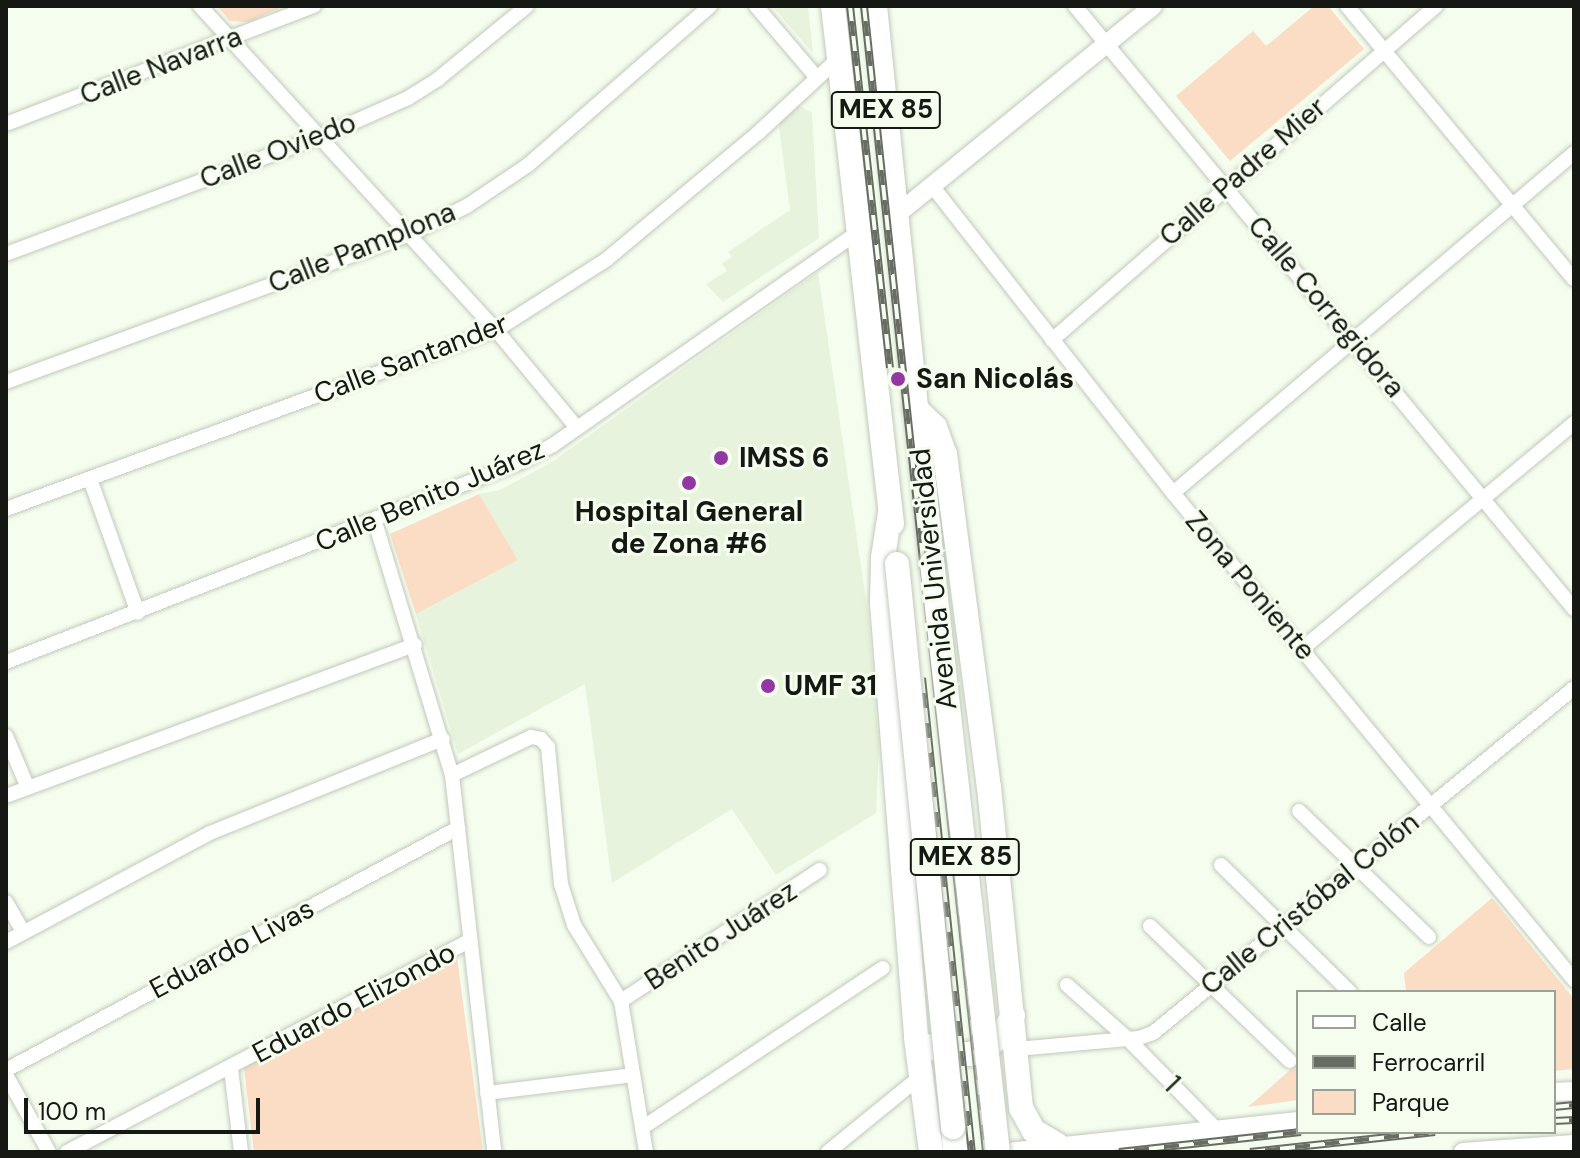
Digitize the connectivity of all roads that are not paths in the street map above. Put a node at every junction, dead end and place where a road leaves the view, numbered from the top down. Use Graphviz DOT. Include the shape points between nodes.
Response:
graph roads {
  1 [pos="200,6"];
  2 [pos="314,6"];
  3 [pos="527,6"];
  4 [pos="710,6"];
  5 [pos="756,6"];
  6 [pos="833,6"];
  7 [pos="875,6"];
  8 [pos="1075,6"];
  9 [pos="1153,6"];
  10 [pos="1347,6"];
  11 [pos="1436,6"];
  12 [pos="232,40"];
  13 [pos="1106,45"];
  14 [pos="1384,50"];
  15 [pos="839,58"];
  16 [pos="817,78"];
  17 [pos="6,124"];
  18 [pos="322,136"];
  19 [pos="1574,153"];
  20 [pos="1226,186"];
  21 [pos="933,187"];
  22 [pos="1512,204"];
  23 [pos="896,215"];
  24 [pos="857,233"];
  25 [pos="408,235"];
  26 [pos="6,254"];
  27 [pos="1574,279"];
  28 [pos="496,330"];
  29 [pos="1052,340"];
  30 [pos="1353,342"];
  31 [pos="6,382"];
  32 [pos="915,408"];
  33 [pos="1574,423"];
  34 [pos="577,428"];
  35 [pos="90,479"];
  36 [pos="1173,493"];
  37 [pos="1484,497"];
  38 [pos="6,509"];
  39 [pos="890,512"];
  40 [pos="375,522"];
  41 [pos="1574,609"];
  42 [pos="138,613"];
  43 [pos="415,645"];
  44 [pos="1302,649"];
  45 [pos="6,662"];
  46 [pos="1574,688"];
  47 [pos="6,736"];
  48 [pos="443,739"];
  49 [pos="452,775"];
  50 [pos="28,788"];
  51 [pos="6,796"];
  52 [pos="1430,805"];
  53 [pos="1299,811"];
  54 [pos="458,828"];
  55 [pos="1221,865"];
  56 [pos="1357,867"];
  57 [pos="820,870"];
  58 [pos="6,902"];
  59 [pos="1150,926"];
  60 [pos="1285,927"];
  61 [pos="23,932"];
  62 [pos="1429,937"];
  63 [pos="469,941"];
  64 [pos="6,942"];
  65 [pos="883,968"];
  66 [pos="1574,980"];
  67 [pos="1067,985"];
  68 [pos="1211,985"];
  69 [pos="1348,990"];
  70 [pos="621,1001"];
  71 [pos="1013,1016"];
  72 [pos="916,1038"];
  73 [pos="1127,1038"];
  74 [pos="1017,1049"];
  75 [pos="1290,1061"];
  76 [pos="231,1069"];
  77 [pos="6,1072"];
  78 [pos="633,1075"];
  79 [pos="920,1077"];
  80 [pos="487,1093"];
  81 [pos="1296,1121"];
  82 [pos="642,1128"];
  83 [pos="1217,1130"];
  84 [pos="1574,1144"];
  85 [pos="1057,1145"];
  86 [pos="49,1152"];
  87 [pos="67,1152"];
  88 [pos="241,1152"];
  89 [pos="494,1152"];
  90 [pos="646,1152"];
  91 [pos="828,1152"];
  92 [pos="931,1152"];
  93 [pos="955,1152"];
  94 [pos="998,1152"];
  95 [pos="1008,1152"];
  96 [pos="1463,1152"];
  1 -- 12 [label="street"];
  2 -- 12 [label="street, Calle Navarra"];
  3 -- 18 [label="street, Calle Oviedo" via="438,79"];
  4 -- 25 [label="street, Calle Pamplona" via="528,165 467,206"];
  5 -- 16 [label="street"];
  6 -- 15 [label="highway, Avenida Universidad / MEX 85"];
  7 -- 23 [label="highway, Avenida Universidad / MEX 85"];
  8 -- 13 [label="street, Calle Corregidora"];
  9 -- 13 [label="street"];
  10 -- 14 [label="street"];
  11 -- 14 [label="street, Calle Padre Mier"];
  12 -- 17 [label="street, Calle Navarra"];
  12 -- 18 [label="street"];
  13 -- 20 [label="street, Calle Corregidora"];
  13 -- 21 [label="street"];
  14 -- 20 [label="street, Calle Padre Mier"];
  14 -- 22 [label="street"];
  15 -- 16 [label="street, Calle Santander"];
  15 -- 24 [label="highway, Avenida Universidad / MEX 85"];
  16 -- 28 [label="street, Calle Santander" via="606,260"];
  18 -- 25 [label="street"];
  18 -- 26 [label="street, Calle Oviedo"];
  19 -- 22 [label="street"];
  20 -- 29 [label="street, Calle Padre Mier"];
  20 -- 30 [label="street, Calle Corregidora"];
  21 -- 23 [label="street"];
  21 -- 29 [label="street, Zona Poniente"];
  22 -- 27 [label="street"];
  22 -- 30 [label="street"];
  23 -- 32 [label="highway, Avenida Universidad / MEX 85"];
  24 -- 34 [label="street, Calle Benito Juárez"];
  24 -- 39 [label="highway, Avenida Universidad / MEX 85"];
  25 -- 28 [label="street"];
  25 -- 31 [label="street, Calle Pamplona"];
  28 -- 34 [label="street"];
  28 -- 35 [label="street, Calle Santander"];
  29 -- 36 [label="street, Zona Poniente"];
  30 -- 36 [label="street"];
  30 -- 37 [label="street, Calle Corregidora"];
  32 -- 71 [label="highway" via="935,427 945,454"];
  32 -- 94 [label="highway, Avenida Universidad / MEX 85, bridge"];
  33 -- 37 [label="street"];
  34 -- 40 [label="street, Calle Benito Juárez" via="486,479"];
  35 -- 38 [label="street, Calle Santander"];
  35 -- 42 [label="street"];
  36 -- 44 [label="street, Zona Poniente"];
  37 -- 41 [label="street, Calle Corregidora"];
  37 -- 44 [label="street"];
  39 -- 72 [label="highway" via="882,603"];
  39 -- 93 [label="highway, Avenida Universidad / MEX 85, bridge"];
  40 -- 42 [label="street, Calle Benito Juárez"];
  40 -- 43 [label="street"];
  42 -- 45 [label="street, Calle Benito Juárez"];
  43 -- 48 [label="street"];
  43 -- 50 [label="street"];
  44 -- 52 [label="street, Zona Poniente"];
  46 -- 52 [label="street, Calle Cristóbal Colón"];
  47 -- 50 [label="street"];
  48 -- 49 [label="street"];
  48 -- 61 [label="street" via="234,822"];
  49 -- 54 [label="street"];
  49 -- 70 [label="street" via="531,737 546,744 566,902 582,940"];
  50 -- 51 [label="street"];
  52 -- 56 [label="street, Calle Cristóbal Colón"];
  52 -- 66 [label="street, Zona Poniente"];
  53 -- 56 [label="street"];
  54 -- 63 [label="street"];
  54 -- 77 [label="street, Eduardo Livas"];
  55 -- 60 [label="street"];
  56 -- 60 [label="street, Calle Cristóbal Colón"];
  56 -- 62 [label="street"];
  57 -- 70 [label="street, Benito Juárez"];
  58 -- 61 [label="street"];
  59 -- 68 [label="street"];
  60 -- 68 [label="street, Calle Cristóbal Colón"];
  60 -- 69 [label="street"];
  61 -- 64 [label="street"];
  63 -- 76 [label="street, Eduardo Elizondo"];
  63 -- 80 [label="street"];
  65 -- 82 [label="street"];
  67 -- 73 [label="street, 1"];
  68 -- 73 [label="street, Calle Cristóbal Colón" via="1153,1033"];
  68 -- 75 [label="street"];
  70 -- 78 [label="street"];
  71 -- 72 [label="highway" via="989,1046 970,1054 932,1049"];
  71 -- 74 [label="highway"];
  72 -- 79 [label="highway"];
  73 -- 74 [label="street, Calle Cristóbal Colón"];
  73 -- 83 [label="street, 1"];
  74 -- 85 [label="highway" via="1024,1117 1034,1131"];
  76 -- 87 [label="street, Eduardo Elizondo"];
  76 -- 88 [label="street"];
  77 -- 86 [label="street"];
  78 -- 80 [label="street"];
  78 -- 82 [label="street"];
  79 -- 91 [label="street"];
  79 -- 92 [label="highway"];
  80 -- 89 [label="street"];
  81 -- 83 [label="street"];
  82 -- 90 [label="street"];
  83 -- 85 [label="street"];
  84 -- 96 [label="street"];
  85 -- 95 [label="street"];
}
